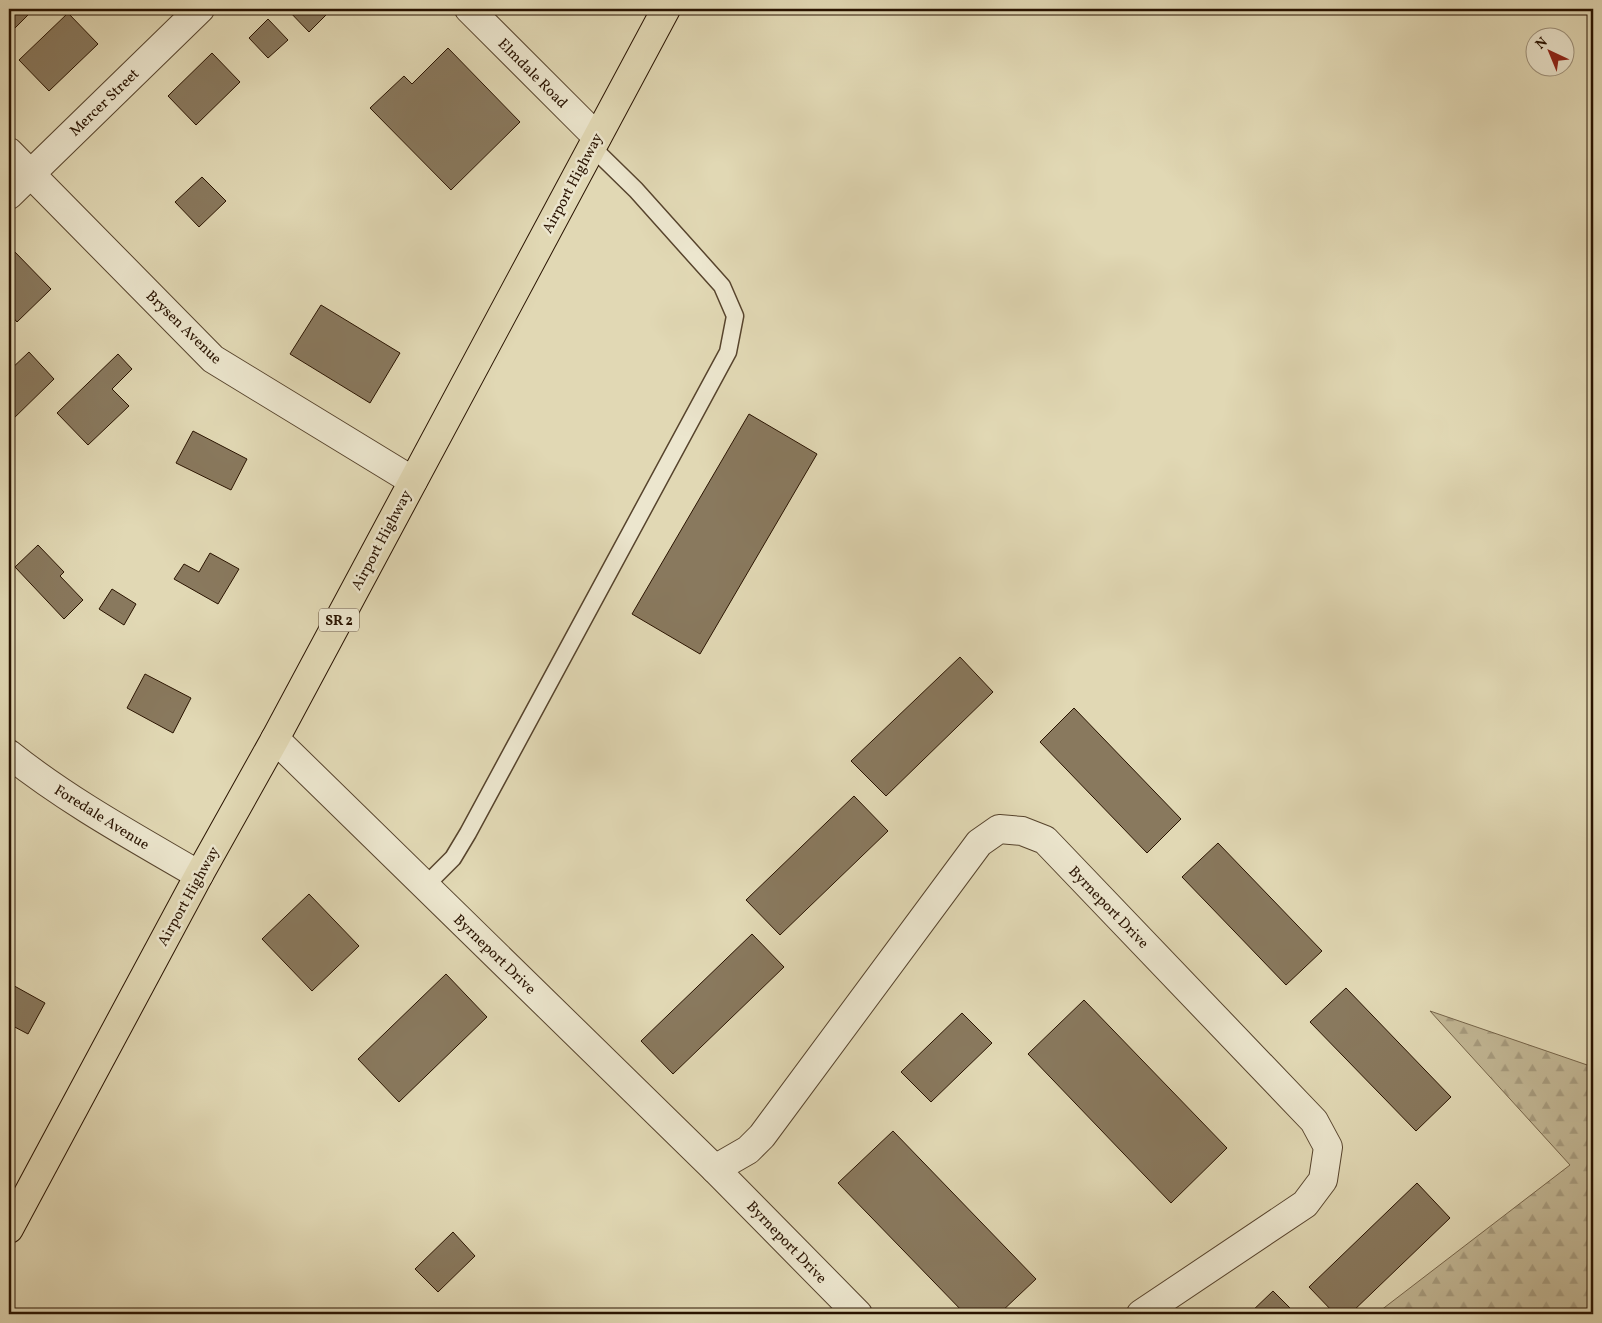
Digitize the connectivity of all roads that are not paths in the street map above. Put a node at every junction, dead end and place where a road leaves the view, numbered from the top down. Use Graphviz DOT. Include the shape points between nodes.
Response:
graph roads {
  1 [pos="200,9"];
  2 [pos="469,9"];
  3 [pos="666,9"];
  4 [pos="594,142"];
  5 [pos="9,152"];
  6 [pos="30,174"];
  7 [pos="9,195"];
  8 [pos="413,481"];
  9 [pos="275,739"];
  10 [pos="9,754"];
  11 [pos="199,875"];
  12 [pos="425,886"];
  13 [pos="715,1169"];
  14 [pos="9,1229"];
  15 [pos="858,1314"];
  16 [pos="1141,1314"];
  1 -- 6 [label="street, Mercer Street"];
  2 -- 4 [label="street, Elmdale Road"];
  3 -- 4 [label="main road, Airport Highway / SR 2"];
  4 -- 8 [label="main road, Airport Highway / SR 2"];
  4 -- 12 [label="lane" via="722,286 736,316 728,352 468,833 453,858"];
  5 -- 6 [label="street, Brysen Avenue"];
  6 -- 7 [label="street, Mercer Street"];
  6 -- 8 [label="street, Brysen Avenue" via="213,359"];
  8 -- 9 [label="main road, Airport Highway / SR 2"];
  9 -- 11 [label="main road, Airport Highway / SR 2"];
  9 -- 12 [label="street, Byrneport Drive"];
  10 -- 11 [label="street, Foredale Avenue" via="89,810"];
  11 -- 14 [label="main road, Airport Highway / SR 2"];
  12 -- 13 [label="street, Byrneport Drive"];
  13 -- 15 [label="street, Byrneport Drive"];
  13 -- 16 [label="street, Byrneport Drive" via="748,1150 762,1136 979,843 1000,829 1022,830 1045,840 1052,847 1314,1120 1328,1147 1324,1180 1305,1204"];
}
